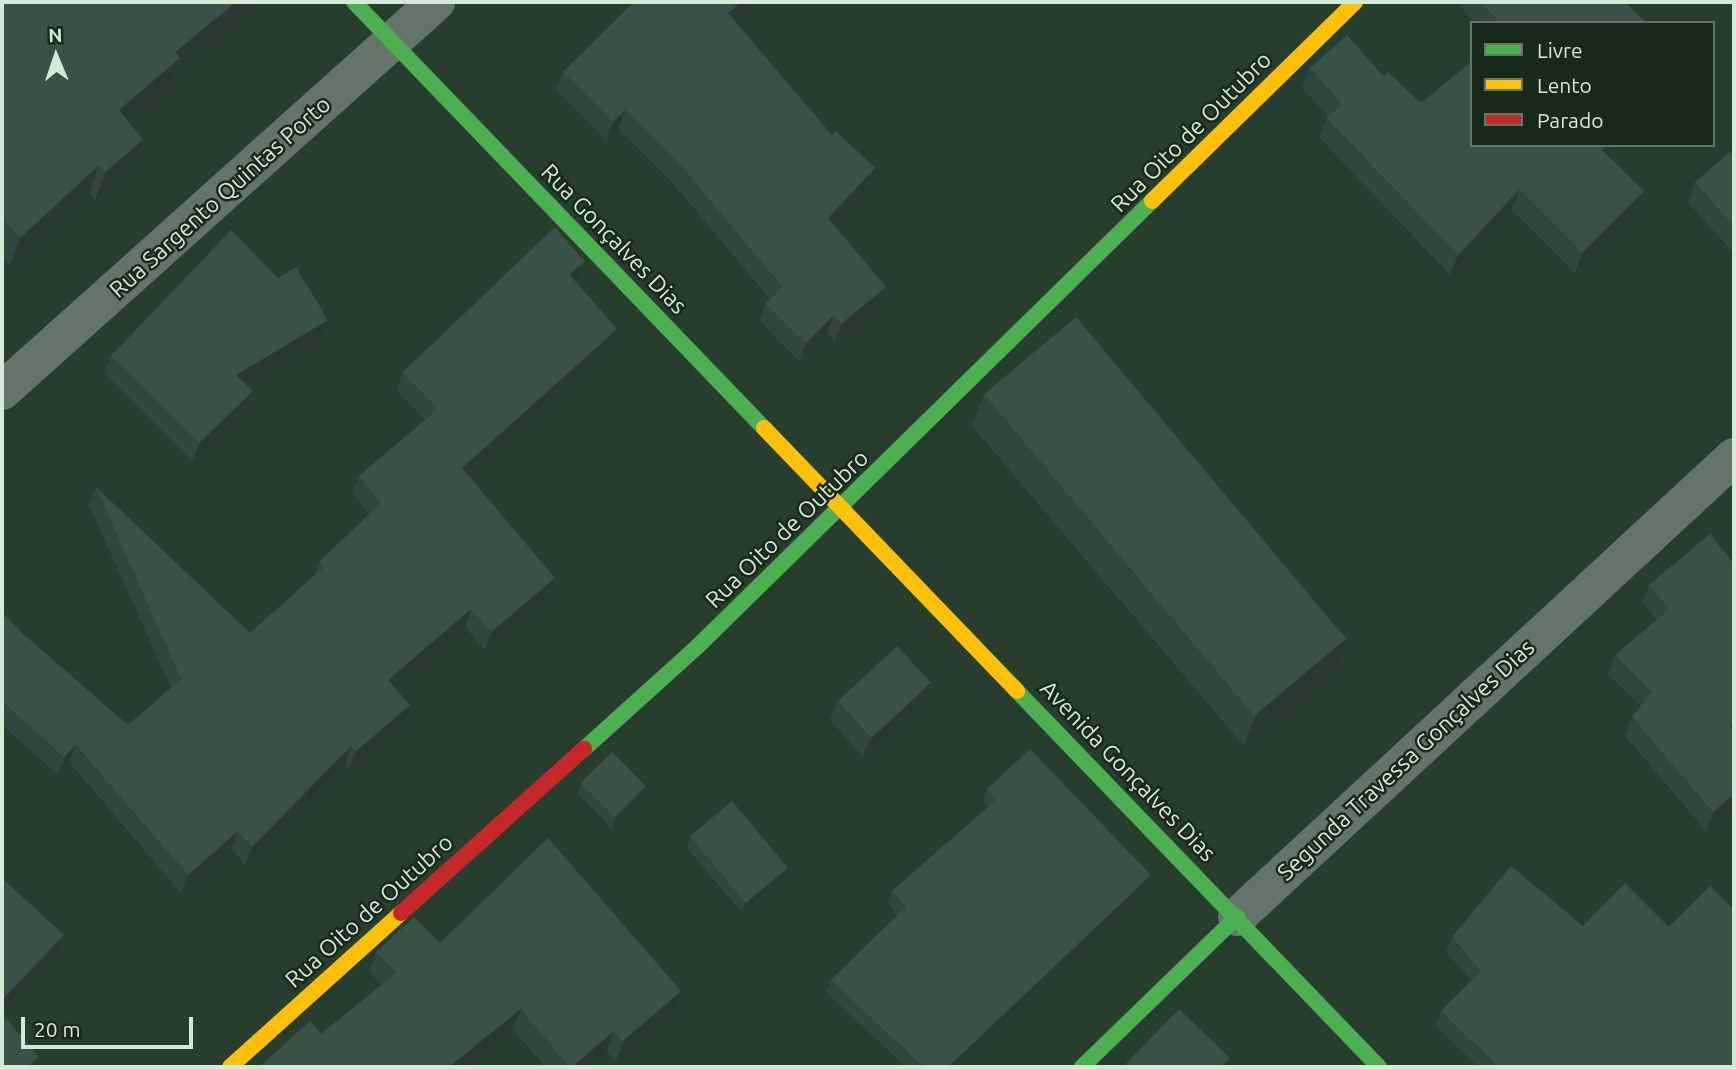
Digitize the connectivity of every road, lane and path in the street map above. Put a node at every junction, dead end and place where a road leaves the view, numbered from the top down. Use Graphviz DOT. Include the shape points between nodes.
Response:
graph roads {
  1 [pos="354,2"];
  2 [pos="436,2"];
  3 [pos="1355,2"];
  4 [pos="393,43"];
  5 [pos="2,391"];
  6 [pos="1734,457"];
  7 [pos="842,508"];
  8 [pos="1237,917"];
  9 [pos="230,1067"];
  10 [pos="1082,1067"];
  11 [pos="1379,1067"];
  1 -- 4 [label="street, Rua Gonçalves Dias"];
  2 -- 4 [label="street, Rua Sargento Quintas Porto"];
  3 -- 7 [label="street, Rua Oito de Outubro"];
  4 -- 5 [label="street, Rua Sargento Quintas Porto"];
  4 -- 7 [label="street, Rua Gonçalves Dias"];
  6 -- 8 [label="street, Segunda Travessa Gonçalves Dias"];
  7 -- 8 [label="street, Avenida Gonçalves Dias"];
  7 -- 9 [label="street, Rua Oito de Outubro" via="699,645"];
  8 -- 10 [label="street, Segunda Travessa Gonçalves Dias"];
  8 -- 11 [label="street, Avenida Gonçalves Dias"];
}
